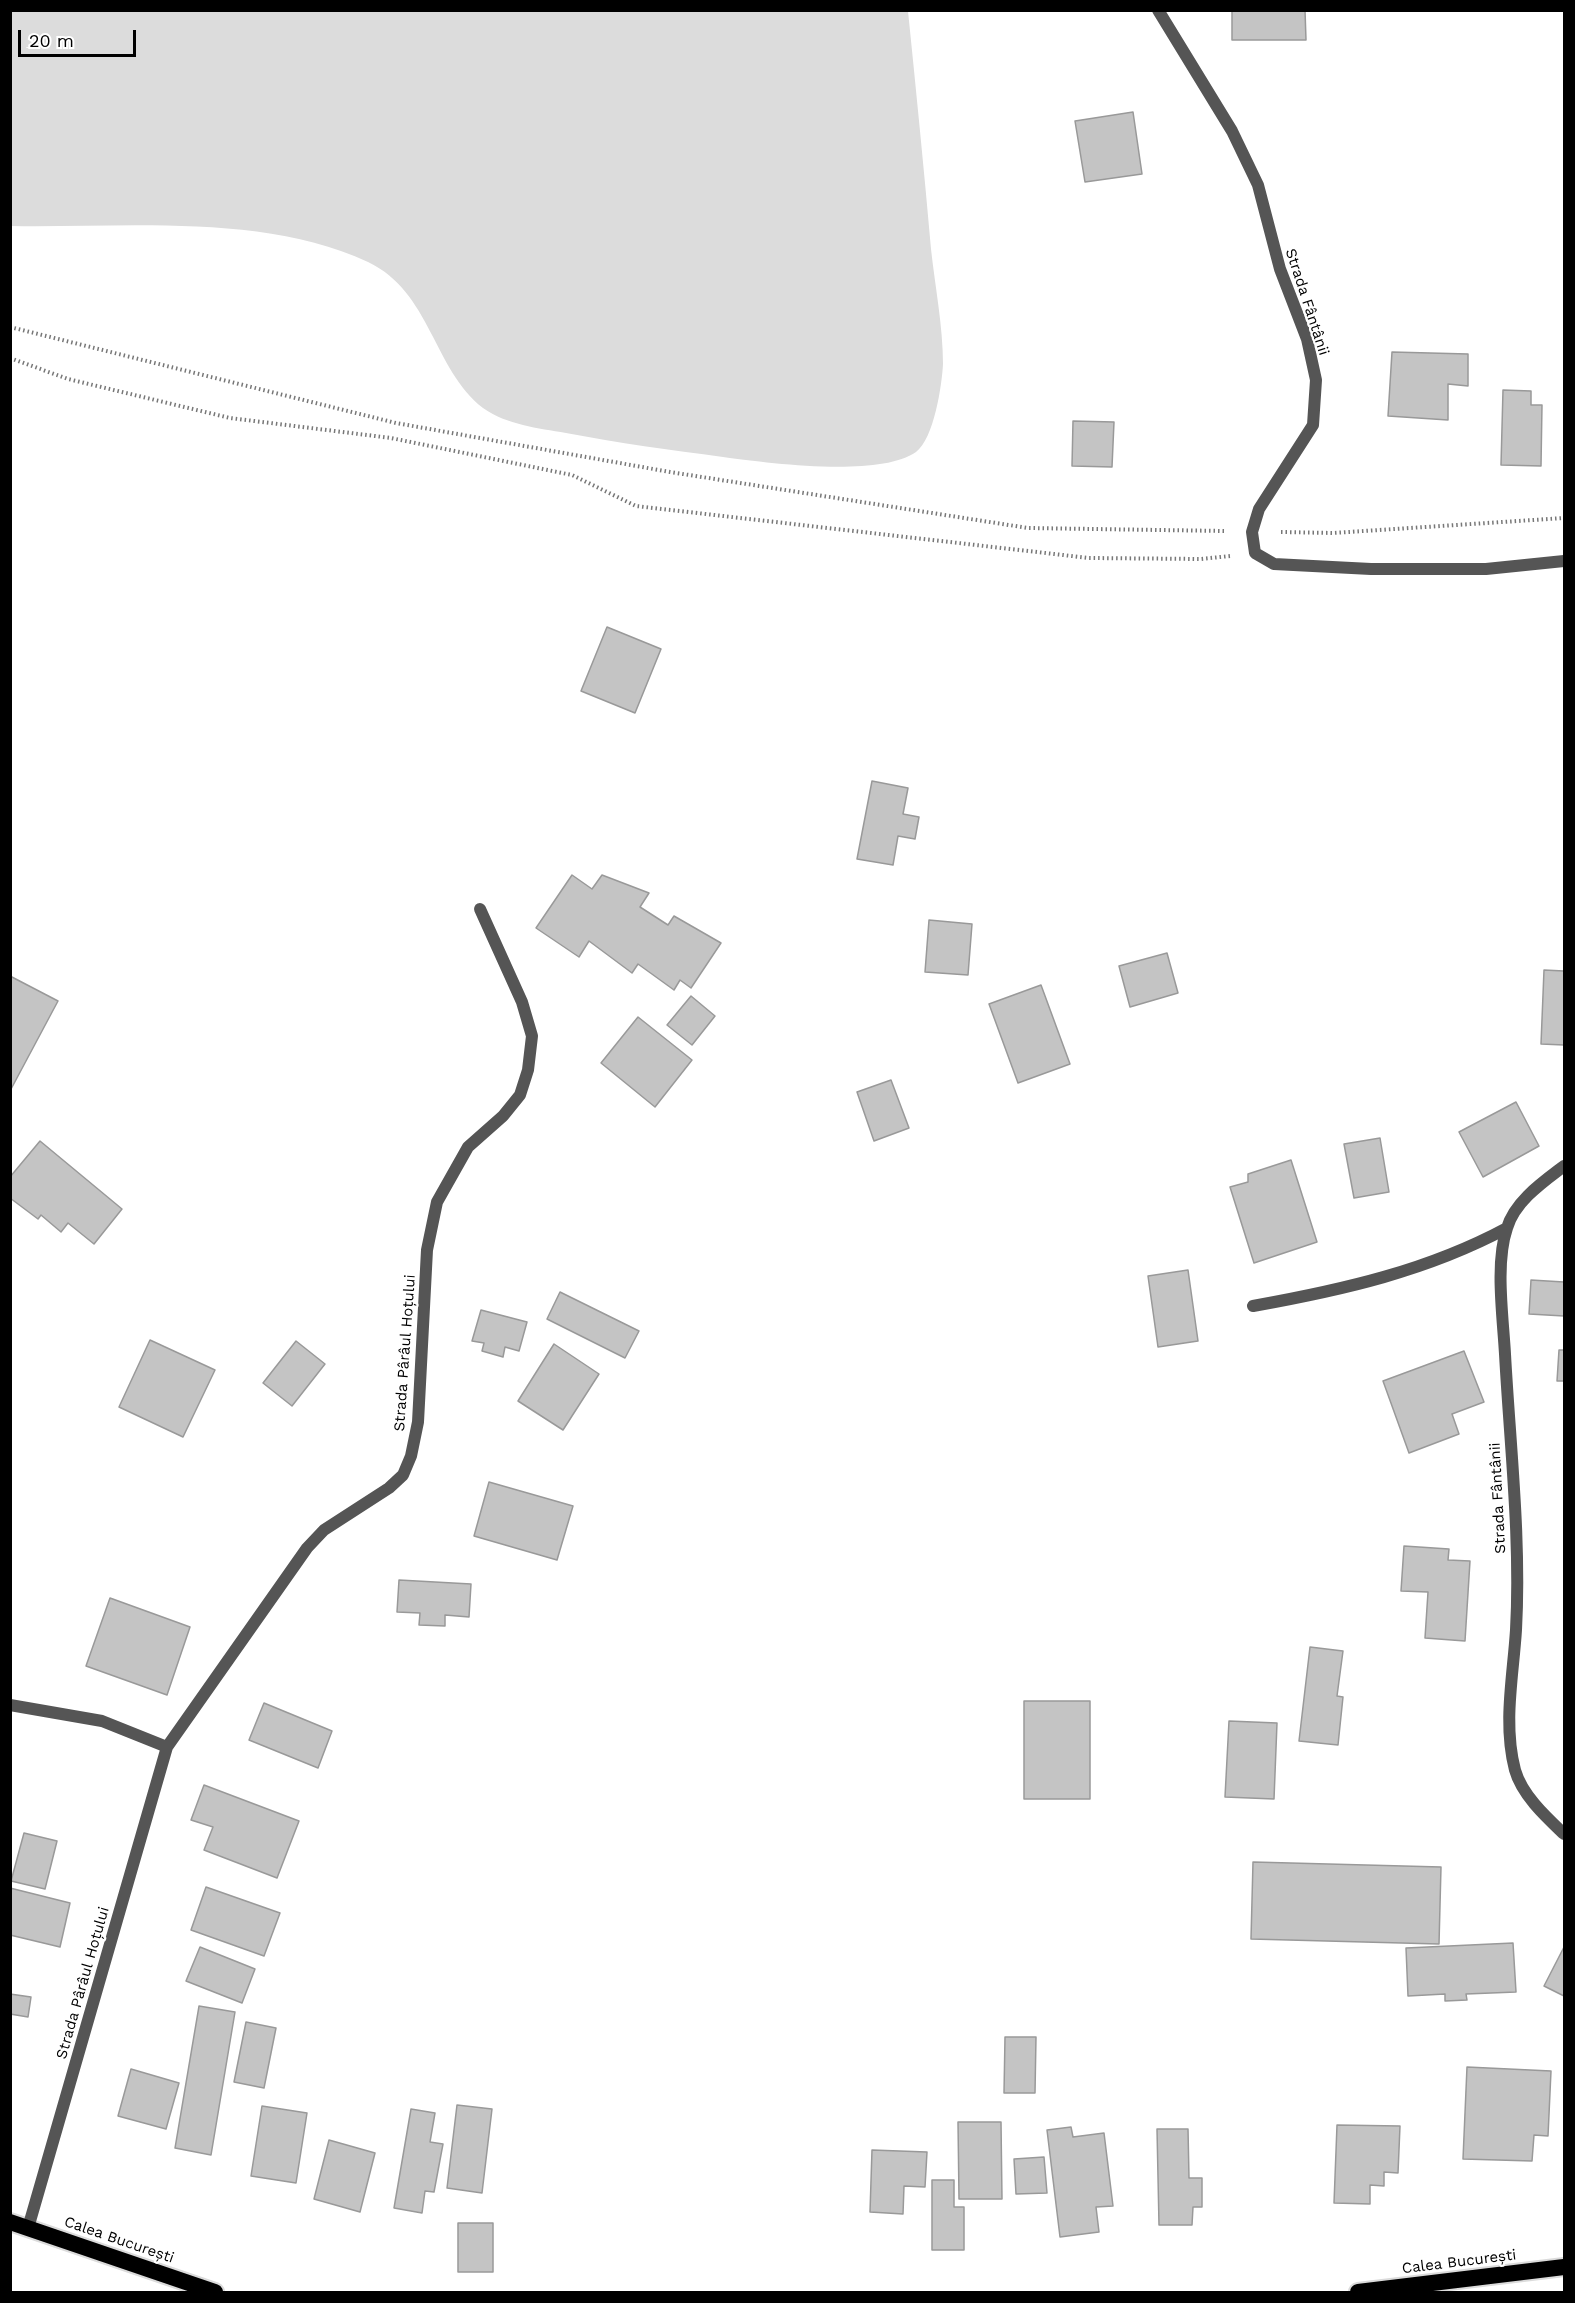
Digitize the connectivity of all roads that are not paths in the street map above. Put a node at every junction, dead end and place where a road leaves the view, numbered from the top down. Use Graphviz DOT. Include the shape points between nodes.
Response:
graph roads {
  1 [pos="1158,10"];
  2 [pos="1564,561"];
  3 [pos="480,909"];
  4 [pos="1564,1166"];
  5 [pos="1507,1227"];
  6 [pos="1252,1306"];
  7 [pos="10,1706"];
  8 [pos="167,1747"];
  9 [pos="1564,1834"];
  10 [pos="10,2222"];
  11 [pos="28,2228"];
  12 [pos="1564,2267"];
  13 [pos="215,2292"];
  14 [pos="1358,2292"];
  1 -- 2 [label="street, Strada Fântânii" via="1244,152 1258,185 1316,380 1313,425 1259,509 1252,532 1255,553 1274,564 1371,569 1486,569"];
  3 -- 8 [label="street, Strada Pârâul Hoțului" via="522,1002 532,1036 528,1070 520,1095 468,1147 437,1202 427,1250 418,1422 411,1456 403,1475 389,1488 324,1530 307,1548"];
  4 -- 5 [label="street, Strada Fântânii" via="1518,1206"];
  5 -- 6 [label="street" via="1468,1248 1401,1273 1331,1292"];
  5 -- 9 [label="street, Strada Fântânii" via="1502,1284 1516,1542 1516,1629 1509,1739 1516,1773 1528,1796"];
  7 -- 8 [label="street" via="102,1721"];
  8 -- 11 [label="street, Strada Pârâul Hoțului"];
  10 -- 11 [label="highway, Calea București"];
  11 -- 13 [label="highway, Calea București"];
  12 -- 14 [label="highway, Calea București"];
}
